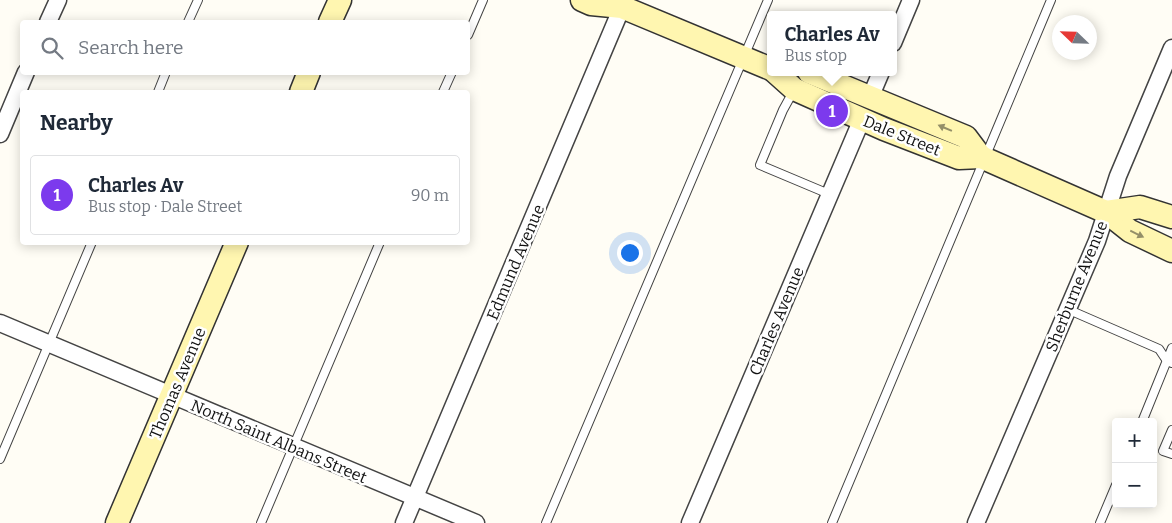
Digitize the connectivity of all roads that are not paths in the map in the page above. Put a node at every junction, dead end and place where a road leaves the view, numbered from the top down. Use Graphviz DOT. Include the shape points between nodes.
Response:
graph roads {
  1 [pos="58,0"];
  2 [pos="198,0"];
  3 [pos="340,0"];
  4 [pos="482,0"];
  5 [pos="582,0"];
  6 [pos="768,0"];
  7 [pos="911,0"];
  8 [pos="1051,0"];
  9 [pos="621,2"];
  10 [pos="49,20"];
  11 [pos="189,20"];
  12 [pos="331,20"];
  13 [pos="470,30"];
  14 [pos="897,33"];
  15 [pos="1172,48"];
  16 [pos="743,59"];
  17 [pos="767,68"];
  18 [pos="25,75"];
  19 [pos="165,75"];
  20 [pos="308,75"];
  21 [pos="451,75"];
  22 [pos="779,76"];
  23 [pos="818,76"];
  24 [pos="879,76"];
  25 [pos="794,89"];
  26 [pos="159,90"];
  27 [pos="301,90"];
  28 [pos="444,90"];
  29 [pos="870,98"];
  30 [pos="862,119"];
  31 [pos="0,134"];
  32 [pos="983,158"];
  33 [pos="829,194"];
  34 [pos="1106,212"];
  35 [pos="1172,218"];
  36 [pos="91,245"];
  37 [pos="236,245"];
  38 [pos="379,245"];
  39 [pos="1172,251"];
  40 [pos="1067,309"];
  41 [pos="0,323"];
  42 [pos="48,344"];
  43 [pos="1172,348"];
  44 [pos="1169,362"];
  45 [pos="172,396"];
  46 [pos="1144,418"];
  47 [pos="1172,430"];
  48 [pos="293,447"];
  49 [pos="1172,454"];
  50 [pos="0,460"];
  51 [pos="1112,494"];
  52 [pos="415,497"];
  53 [pos="117,523"];
  54 [pos="261,523"];
  55 [pos="404,523"];
  56 [pos="476,523"];
  57 [pos="546,523"];
  58 [pos="690,523"];
  59 [pos="832,523"];
  60 [pos="976,523"];
  61 [pos="1100,523"];
  1 -- 10 [label="street"];
  2 -- 11 [label="lane"];
  3 -- 12 [label="main road"];
  4 -- 13 [label="lane"];
  5 -- 9 [label="main road" via="591,4"];
  6 -- 16 [label="lane"];
  7 -- 14 [label="street"];
  8 -- 32 [label="lane"];
  9 -- 16 [label="main road"];
  9 -- 52 [label="street, Edmund Avenue"];
  15 -- 34 [label="street, Sherburne Avenue"];
  16 -- 17 [label="main road"];
  16 -- 57 [label="lane"];
  18 -- 31 [label="street"];
  19 -- 26 [label="lane"];
  20 -- 27 [label="main road"];
  21 -- 28 [label="lane"];
  22 -- 25 [label="main road, Dale Street"];
  23 -- 29 [label="main road, Dale Street"];
  24 -- 29 [label="street"];
  25 -- 30 [label="main road, Dale Street"];
  25 -- 33 [label="lane" via="760,165"];
  32 -- 29 [label="main road, Dale Street, one-way" via="966,137"];
  30 -- 32 [label="main road, Dale Street" via="959,158"];
  30 -- 33 [label="street, Charles Avenue"];
  32 -- 34 [label="main road, Dale Street"];
  32 -- 59 [label="lane"];
  33 -- 58 [label="street, Charles Avenue"];
  34 -- 35 [label="main road" via="1140,207"];
  34 -- 39 [label="main road, Dale Street, one-way" via="1130,231"];
  34 -- 40 [label="street, Sherburne Avenue"];
  36 -- 42 [label="lane"];
  37 -- 45 [label="main road, Thomas Avenue"];
  38 -- 48 [label="lane"];
  40 -- 44 [label="lane" via="1159,349"];
  40 -- 60 [label="street, Sherburne Avenue"];
  41 -- 42 [label="street, North Saint Albans Street"];
  42 -- 45 [label="street, North Saint Albans Street"];
  42 -- 50 [label="lane"];
  43 -- 44 [label="lane"];
  44 -- 46 [label="lane"];
  45 -- 48 [label="street, North Saint Albans Street"];
  45 -- 53 [label="main road, Thomas Avenue"];
  47 -- 49 [label="lane" via="1163,451"];
  48 -- 52 [label="street, North Saint Albans Street"];
  48 -- 54 [label="lane"];
  51 -- 61 [label="lane"];
  52 -- 55 [label="street, Edmund Avenue"];
  52 -- 56 [label="street, North Saint Albans Street"];
}
